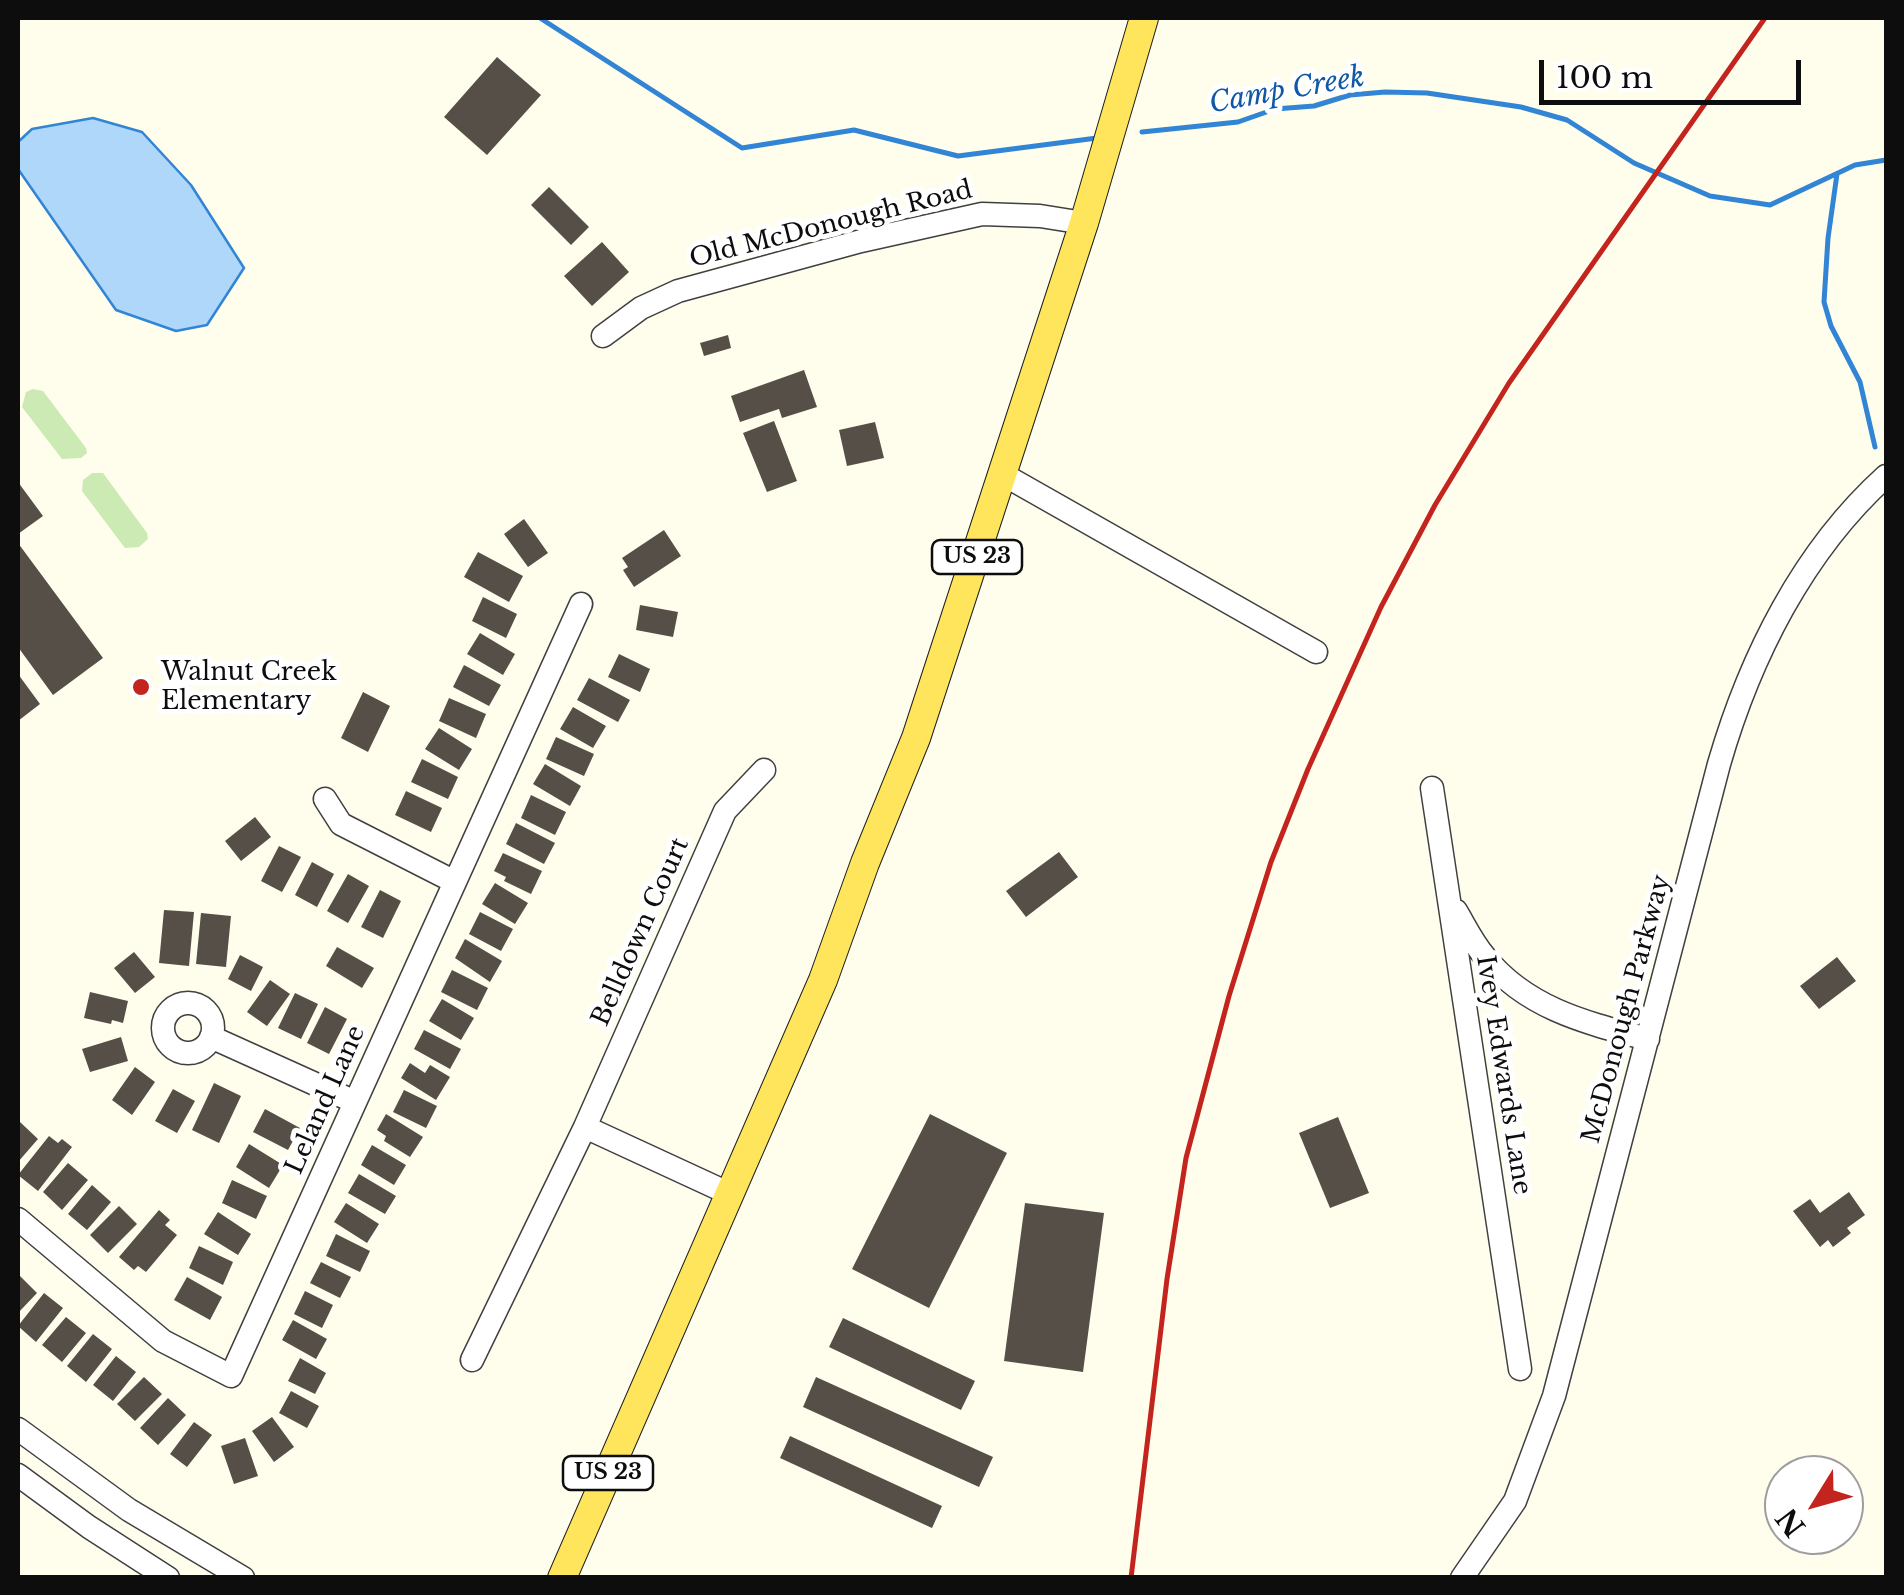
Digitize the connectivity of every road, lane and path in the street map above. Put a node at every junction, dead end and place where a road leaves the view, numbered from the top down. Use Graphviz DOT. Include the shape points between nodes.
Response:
graph roads {
  1 [pos="1144,18"];
  2 [pos="1084,223"];
  3 [pos="603,336"];
  4 [pos="1004,475"];
  5 [pos="1886,476"];
  6 [pos="581,604"];
  7 [pos="1316,652"];
  8 [pos="764,770"];
  9 [pos="1432,788"];
  10 [pos="325,799"];
  11 [pos="455,882"];
  12 [pos="1450,901"];
  13 [pos="211,1037"];
  14 [pos="1648,1039"];
  15 [pos="355,1102"];
  16 [pos="585,1127"];
  17 [pos="728,1193"];
  18 [pos="18,1218"];
  19 [pos="472,1360"];
  20 [pos="1520,1370"];
  21 [pos="18,1429"];
  22 [pos="18,1475"];
  23 [pos="168,1578"];
  24 [pos="243,1578"];
  25 [pos="562,1578"];
  26 [pos="1462,1578"];
  1 -- 2 [label="main road, US 23"];
  2 -- 3 [label="street, Old McDonough Road" via="982,214 861,241 678,290"];
  2 -- 4 [label="main road, US 23"];
  4 -- 7 [label="street"];
  4 -- 17 [label="main road, US 23" via="916,738 823,980"];
  5 -- 14 [label="street, McDonough Parkway" via="1827,542 1758,656 1724,746"];
  6 -- 11 [label="street, Leland Lane"];
  8 -- 16 [label="street, Belldown Court" via="726,810"];
  9 -- 12 [label="street, Ivey Edwards Lane"];
  10 -- 11 [label="street" via="340,824"];
  11 -- 15 [label="street, Leland Lane"];
  12 -- 14 [label="street" via="1485,958 1520,990 1568,1018"];
  12 -- 20 [label="street, Ivey Edwards Lane"];
  13 -- 15 [label="street"];
  14 -- 26 [label="street, McDonough Parkway" via="1554,1396 1516,1500"];
  15 -- 18 [label="street, Leland Lane" via="231,1376 163,1341"];
  16 -- 17 [label="street"];
  16 -- 19 [label="street, Belldown Court"];
  17 -- 25 [label="main road, US 23"];
  21 -- 24 [label="street" via="129,1510"];
  22 -- 23 [label="street"];
}
